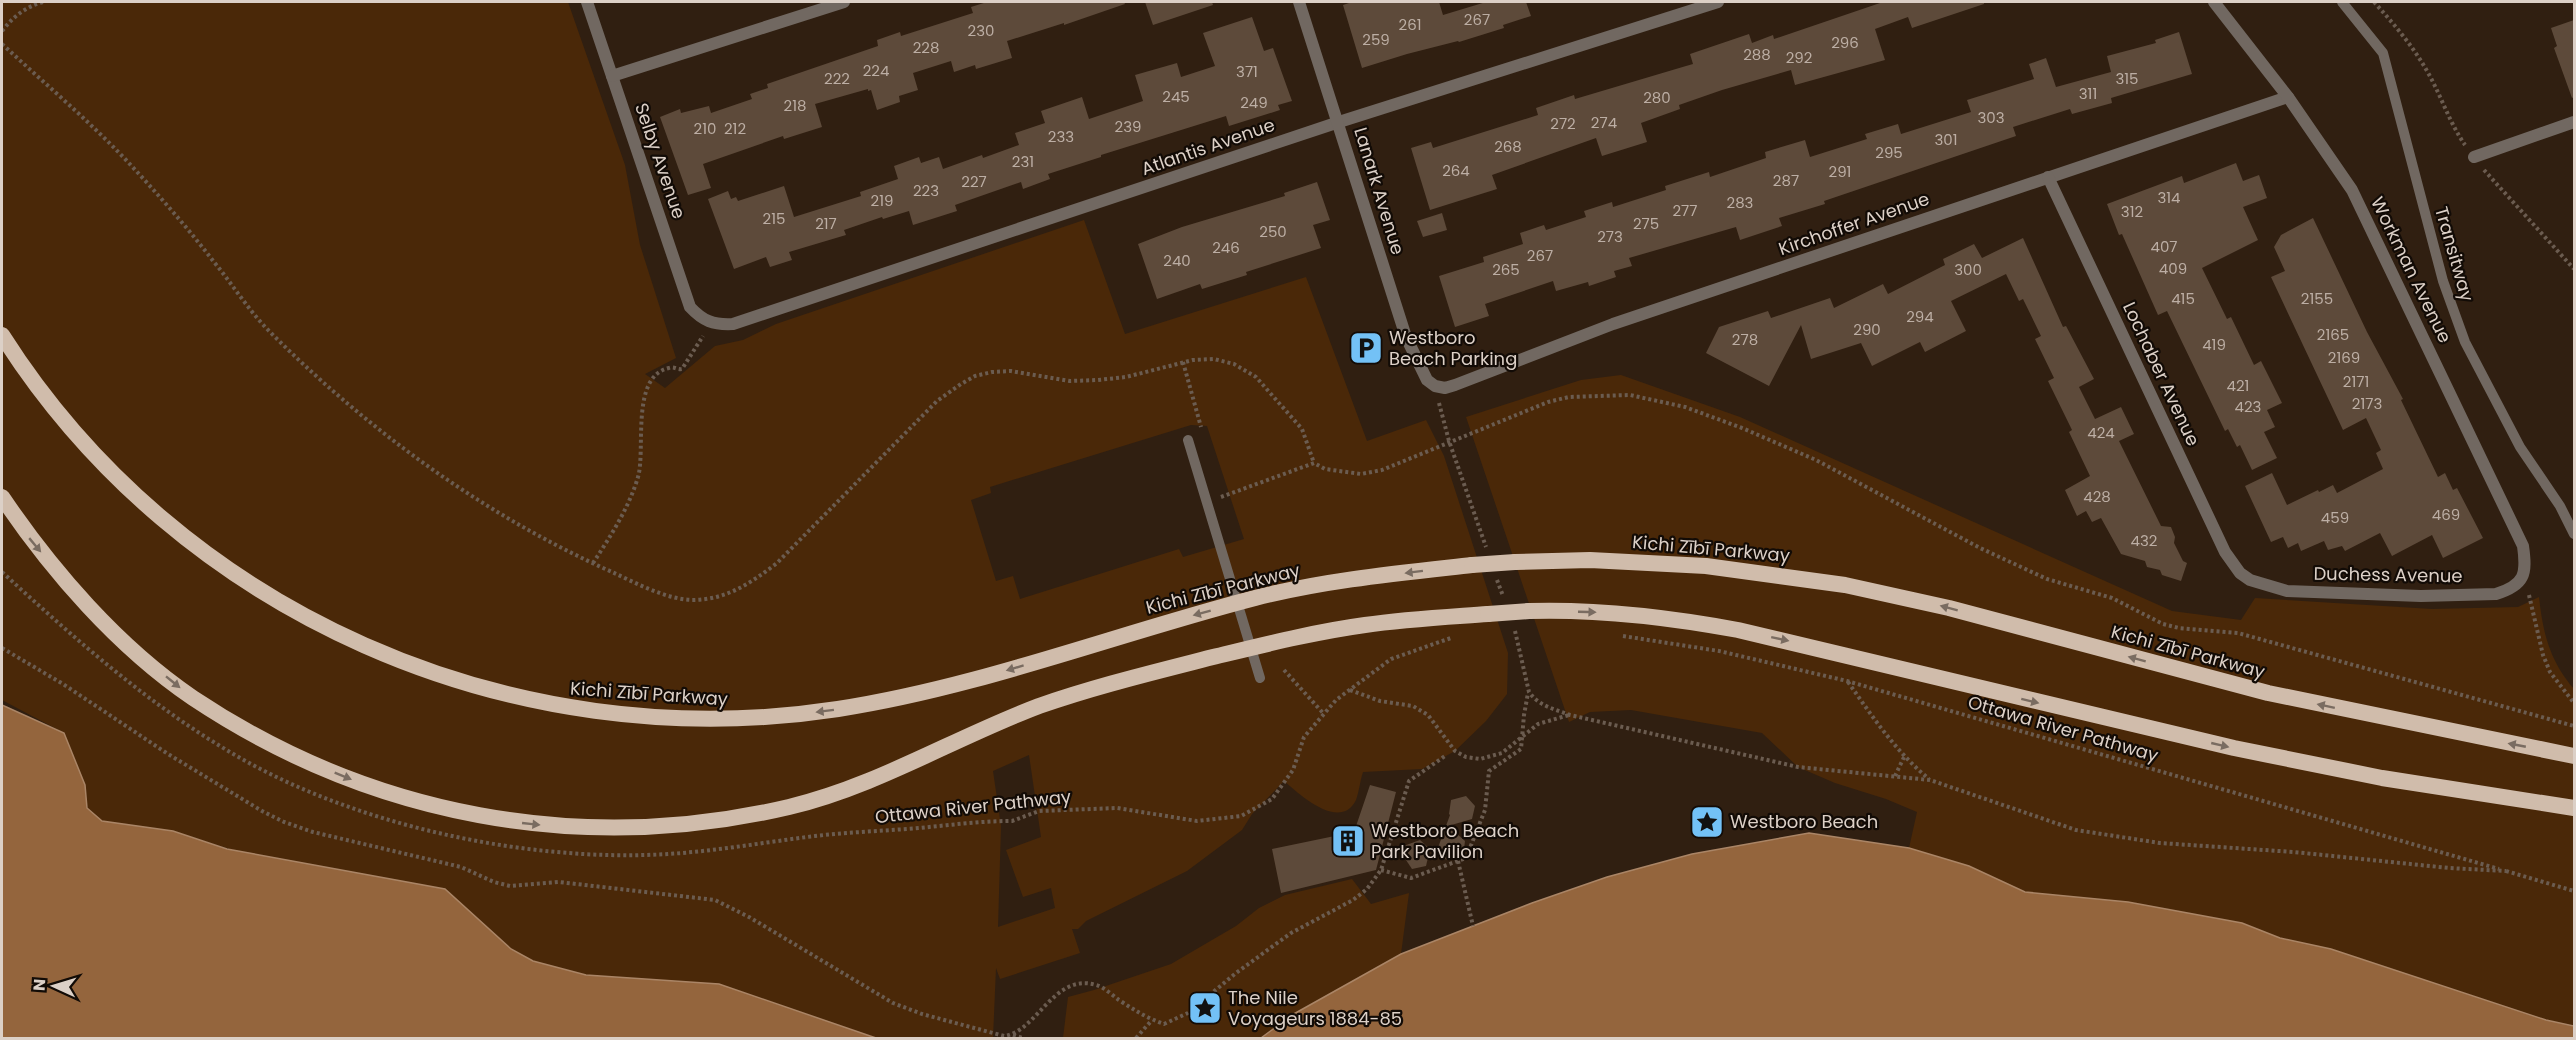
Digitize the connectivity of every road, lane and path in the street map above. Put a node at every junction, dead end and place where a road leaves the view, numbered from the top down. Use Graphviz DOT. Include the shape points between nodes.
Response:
graph roads {
  1 [pos="43,2"];
  2 [pos="587,2"];
  3 [pos="844,2"];
  4 [pos="1299,2"];
  5 [pos="1718,2"];
  6 [pos="2214,2"];
  7 [pos="2342,2"];
  8 [pos="2374,2"];
  9 [pos="2,31"];
  10 [pos="2,44"];
  11 [pos="612,76"];
  12 [pos="2288,98"];
  13 [pos="1339,122"];
  14 [pos="2574,122"];
  15 [pos="2474,157"];
  16 [pos="2048,177"];
  17 [pos="2574,269"];
  18 [pos="710,323"];
  19 [pos="2,335"];
  20 [pos="1183,362"];
  21 [pos="1435,386"];
  22 [pos="1201,428"];
  23 [pos="1188,440"];
  24 [pos="1449,441"];
  25 [pos="1314,463"];
  26 [pos="2,497"];
  27 [pos="1208,502"];
  28 [pos="2560,506"];
  29 [pos="2574,520"];
  30 [pos="2574,534"];
  31 [pos="1490,558"];
  32 [pos="593,563"];
  33 [pos="1494,569"];
  34 [pos="2,572"];
  35 [pos="2522,579"];
  36 [pos="2250,580"];
  37 [pos="33,601"];
  38 [pos="1239,603"];
  39 [pos="1505,603"];
  40 [pos="1513,626"];
  41 [pos="1461,635"];
  42 [pos="1621,635"];
  43 [pos="2,648"];
  44 [pos="1252,648"];
  45 [pos="1284,670"];
  46 [pos="1260,678"];
  47 [pos="1847,681"];
  48 [pos="1350,690"];
  49 [pos="1528,692"];
  50 [pos="2574,703"];
  51 [pos="1323,713"];
  52 [pos="1570,715"];
  53 [pos="2574,726"];
  54 [pos="1523,734"];
  55 [pos="1905,755"];
  56 [pos="1445,756"];
  57 [pos="2574,756"];
  58 [pos="1895,776"];
  59 [pos="1930,780"];
  60 [pos="2574,808"];
  61 [pos="666,855"];
  62 [pos="1458,861"];
  63 [pos="1381,870"];
  64 [pos="2506,872"];
  65 [pos="2574,891"];
  66 [pos="1473,926"];
  67 [pos="1152,1020"];
  68 [pos="1013,1035"];
  69 [pos="1023,1038"];
  70 [pos="1136,1038"];
  1 -- 9 [label="path" via="14,16"];
  2 -- 11 [label="street, Selby Avenue"];
  3 -- 11 [label="street"];
  4 -- 13 [label="street, Lanark Avenue"];
  5 -- 13 [label="street, Atlantis Avenue"];
  6 -- 12 [label="street, Workman Avenue"];
  7 -- 28 [label="lane, Transitway" via="2386,61 2443,281 2465,342 2520,447"];
  8 -- 15 [label="path" via="2414,49 2449,119"];
  10 -- 32 [label="path" via="126,160 255,315 305,365 433,472 497,514"];
  11 -- 18 [label="street, Selby Avenue" via="690,307"];
  12 -- 16 [label="street, Kirchoffer Avenue"];
  12 -- 35 [label="street, Workman Avenue" via="2367,217 2523,546 2526,564"];
  13 -- 18 [label="street, Atlantis Avenue" via="733,324"];
  13 -- 21 [label="street, Lanark Avenue" via="1406,337 1420,368"];
  14 -- 15 [label="street"];
  15 -- 17 [label="path"];
  16 -- 21 [label="street, Kirchoffer Avenue" via="1613,324 1455,386"];
  16 -- 36 [label="street, Lochaber Avenue" via="2225,552"];
  18 -- 32 [label="path" via="686,365 655,375 648,388 641,412 638,477 622,516"];
  38 -- 19 [label="highway, Kichi Zībī Parkway, one-way" via="912,696 838,709 700,720 611,714 546,704 420,669 365,647 240,578 184,537 125,485 57,411"];
  20 -- 22 [label="path"];
  20 -- 25 [label="path" via="1214,359 1257,376 1302,429"];
  20 -- 32 [label="path" via="1098,381 1011,372 992,372 968,380 937,401 777,563 736,591 691,600 661,593"];
  21 -- 24 [label="path"];
  23 -- 27 [label="lane"];
  24 -- 25 [label="path" via="1368,474 1336,471"];
  24 -- 31 [label="path"];
  24 -- 53 [label="path" via="1569,397 1630,395 1669,402 1816,460 1980,548 2054,582 2112,598 2163,624 2238,633"];
  25 -- 27 [label="path"];
  26 -- 44 [label="highway, one-way" via="29,538 104,622 190,696 285,752 352,780 411,800 526,824 651,827 788,807 875,779 1002,721 1070,696"];
  27 -- 38 [label="lane"];
  28 -- 29 [label="lane, Transitway"];
  28 -- 30 [label="lane, Transitway"];
  33 -- 39 [label="path"];
  34 -- 37 [label="path"];
  35 -- 36 [label="street, Duchess Avenue" via="2511,590 2496,594 2421,596 2287,591"];
  35 -- 50 [label="path" via="2542,655"];
  38 -- 44 [label="lane"];
  57 -- 38 [label="highway, Kichi Zībī Parkway, one-way, bridge" via="2268,693 1949,608 1845,585 1706,566 1600,561 1472,565 1329,584"];
  40 -- 49 [label="path"];
  41 -- 48 [label="path, Ottawa River Pathway" via="1390,659"];
  42 -- 47 [label="path, Ottawa River Pathway" via="1719,651"];
  43 -- 68 [label="path" via="168,754 284,822 461,867 498,884 559,882 715,900 905,1008 1004,1036"];
  44 -- 46 [label="lane"];
  44 -- 60 [label="highway, one-way, bridge" via="1368,624 1488,614 1583,611 1659,617 1738,630 2234,748 2382,778"];
  45 -- 51 [label="path"];
  47 -- 55 [label="path"];
  47 -- 64 [label="path, Ottawa River Pathway"];
  48 -- 51 [label="path, Ottawa River Pathway"];
  48 -- 54 [label="path" via="1380,701 1413,706 1428,716 1455,751 1466,757 1480,759 1502,753"];
  49 -- 52 [label="path" via="1547,707"];
  49 -- 54 [label="path"];
  51 -- 61 [label="path, Ottawa River Pathway" via="1304,737 1293,770 1272,799 1241,816 1197,821 1117,808 1039,811 1012,820 816,836"];
  52 -- 54 [label="path" via="1538,724"];
  52 -- 58 [label="path" via="1798,767"];
  54 -- 62 [label="path" via="1521,748 1489,771 1485,810 1475,841 1466,858"];
  55 -- 58 [label="path"];
  55 -- 59 [label="path"];
  56 -- 63 [label="path" via="1409,781"];
  58 -- 59 [label="path"];
  59 -- 64 [label="path" via="2076,830 2160,843"];
  62 -- 63 [label="path" via="1411,878"];
  62 -- 66 [label="path"];
  63 -- 67 [label="path" via="1353,900 1291,933 1188,1013 1164,1024"];
  64 -- 65 [label="path, Ottawa River Pathway"];
  67 -- 68 [label="path" via="1098,985 1085,983 1069,986"];
  67 -- 70 [label="path"];
  68 -- 69 [label="path"];
}
